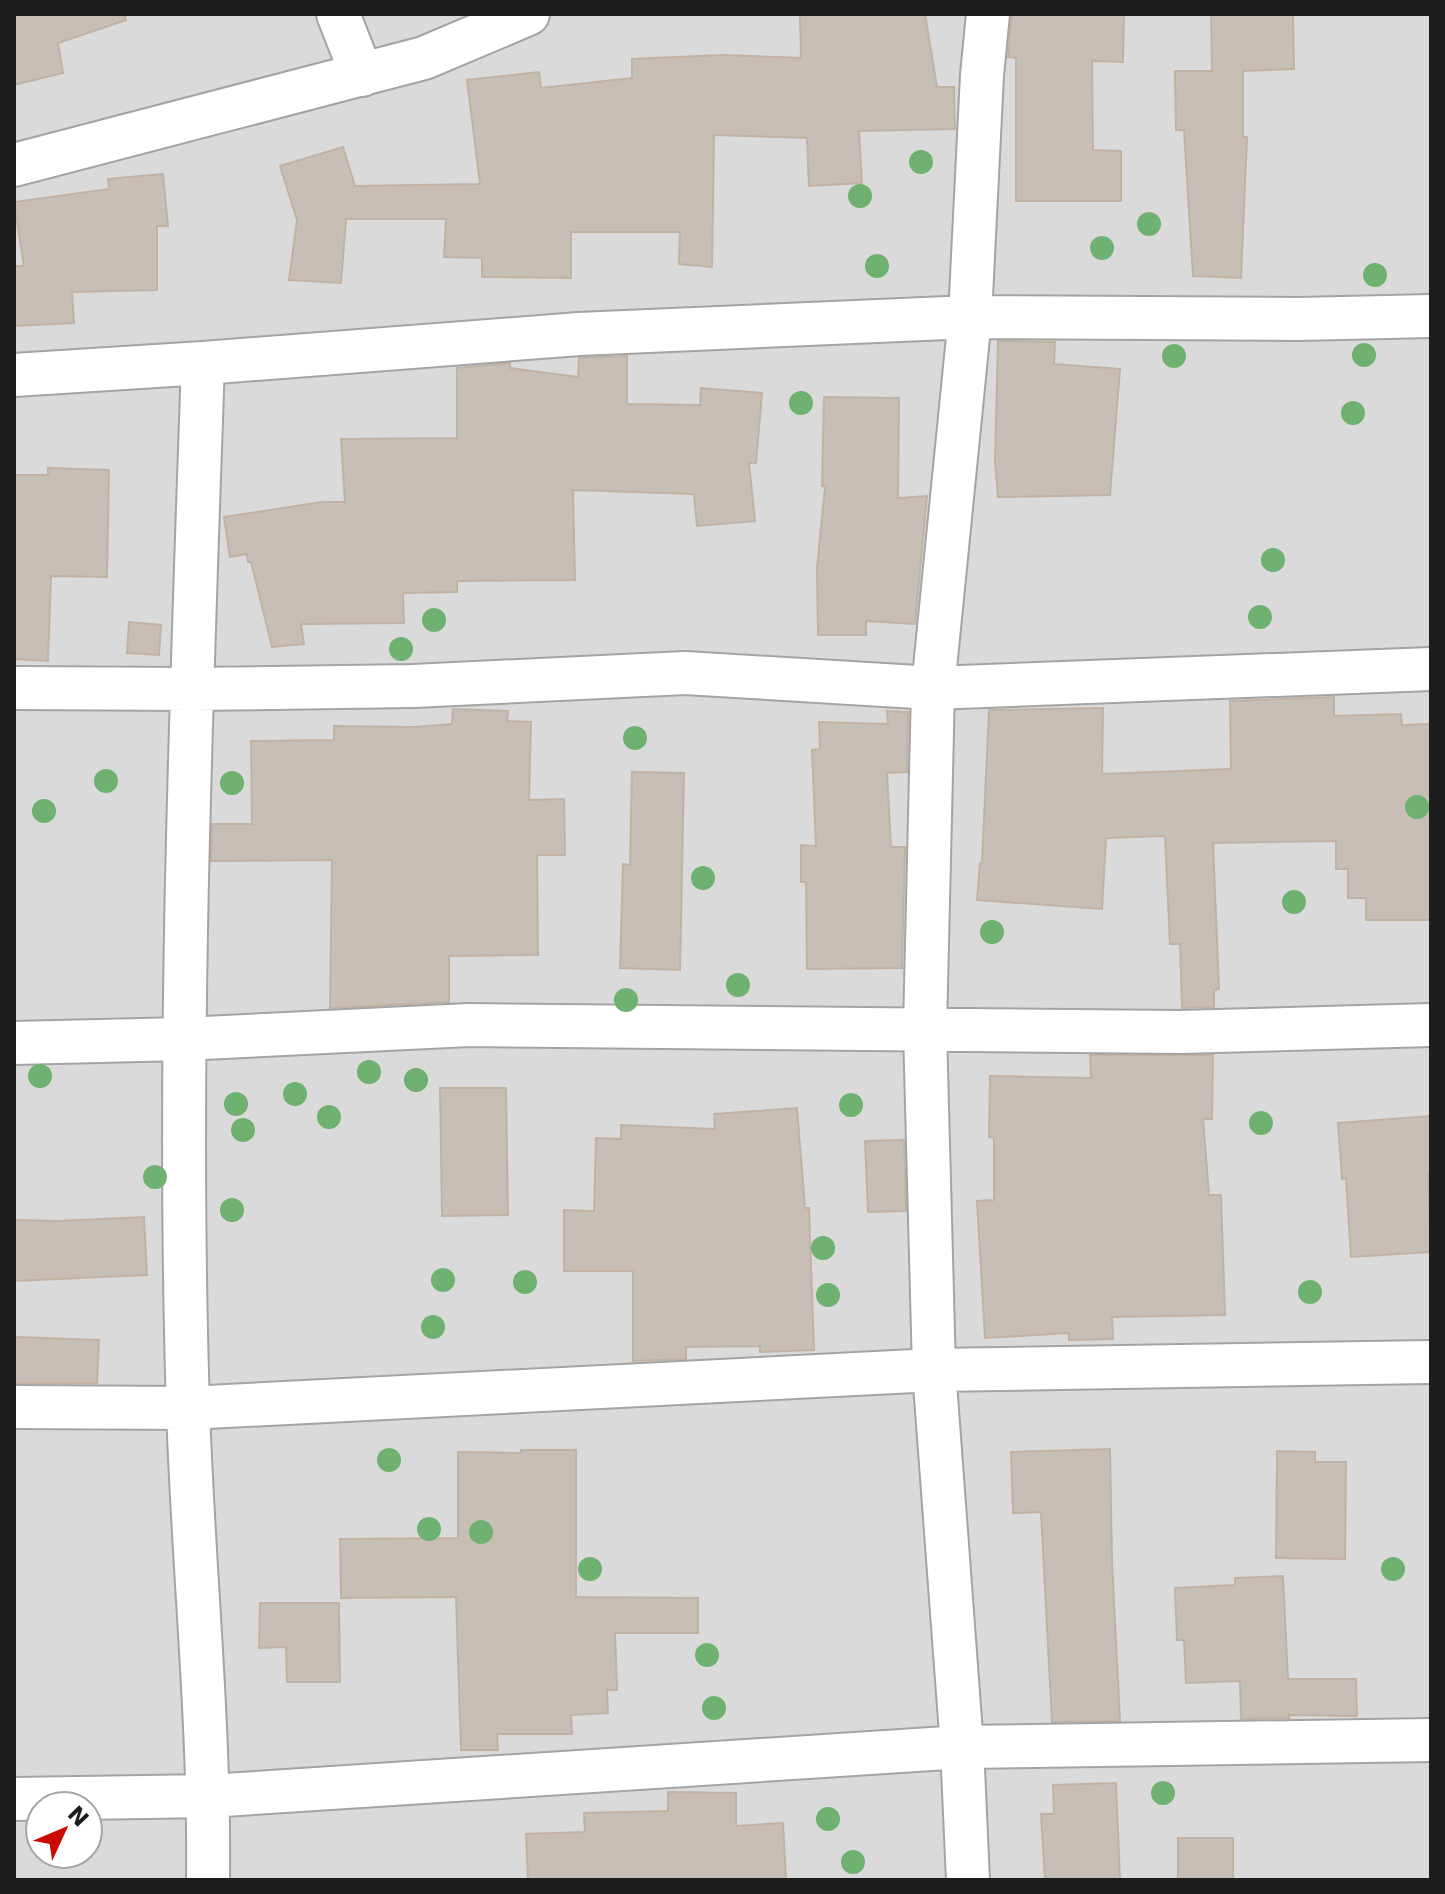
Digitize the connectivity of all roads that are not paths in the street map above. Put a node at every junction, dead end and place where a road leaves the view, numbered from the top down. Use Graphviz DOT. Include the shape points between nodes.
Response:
graph roads {
  1 [pos="338,14"];
  2 [pos="528,14"];
  3 [pos="988,14"];
  4 [pos="362,75"];
  5 [pos="14,165"];
  6 [pos="1431,316"];
  7 [pos="970,317"];
  8 [pos="203,363"];
  9 [pos="14,375"];
  10 [pos="1431,669"];
  11 [pos="14,688"];
  12 [pos="933,688"];
  13 [pos="192,689"];
  14 [pos="1431,1025"];
  15 [pos="925,1030"];
  16 [pos="183,1039"];
  17 [pos="14,1043"];
  18 [pos="1431,1362"];
  19 [pos="934,1370"];
  20 [pos="14,1407"];
  21 [pos="188,1408"];
  22 [pos="1431,1740"];
  23 [pos="962,1747"];
  24 [pos="209,1796"];
  25 [pos="14,1799"];
  26 [pos="208,1880"];
  27 [pos="968,1880"];
  1 -- 4 [label="street"];
  2 -- 4 [label="street" via="424,58"];
  3 -- 7 [label="street"];
  4 -- 5 [label="street"];
  6 -- 7 [label="street"];
  7 -- 8 [label="street" via="579,334"];
  7 -- 12 [label="street"];
  8 -- 9 [label="street"];
  8 -- 13 [label="street"];
  10 -- 12 [label="street"];
  11 -- 13 [label="street"];
  12 -- 13 [label="street" via="685,673 413,686"];
  12 -- 15 [label="street"];
  13 -- 16 [label="street"];
  14 -- 15 [label="street" via="1180,1032"];
  15 -- 16 [label="street" via="469,1025"];
  15 -- 19 [label="street"];
  16 -- 17 [label="street"];
  16 -- 21 [label="street"];
  18 -- 19 [label="street"];
  19 -- 21 [label="street"];
  19 -- 23 [label="street"];
  20 -- 21 [label="street"];
  21 -- 24 [label="street"];
  22 -- 23 [label="street"];
  23 -- 24 [label="street"];
  23 -- 27 [label="street"];
  24 -- 25 [label="street"];
  24 -- 26 [label="street"];
}
